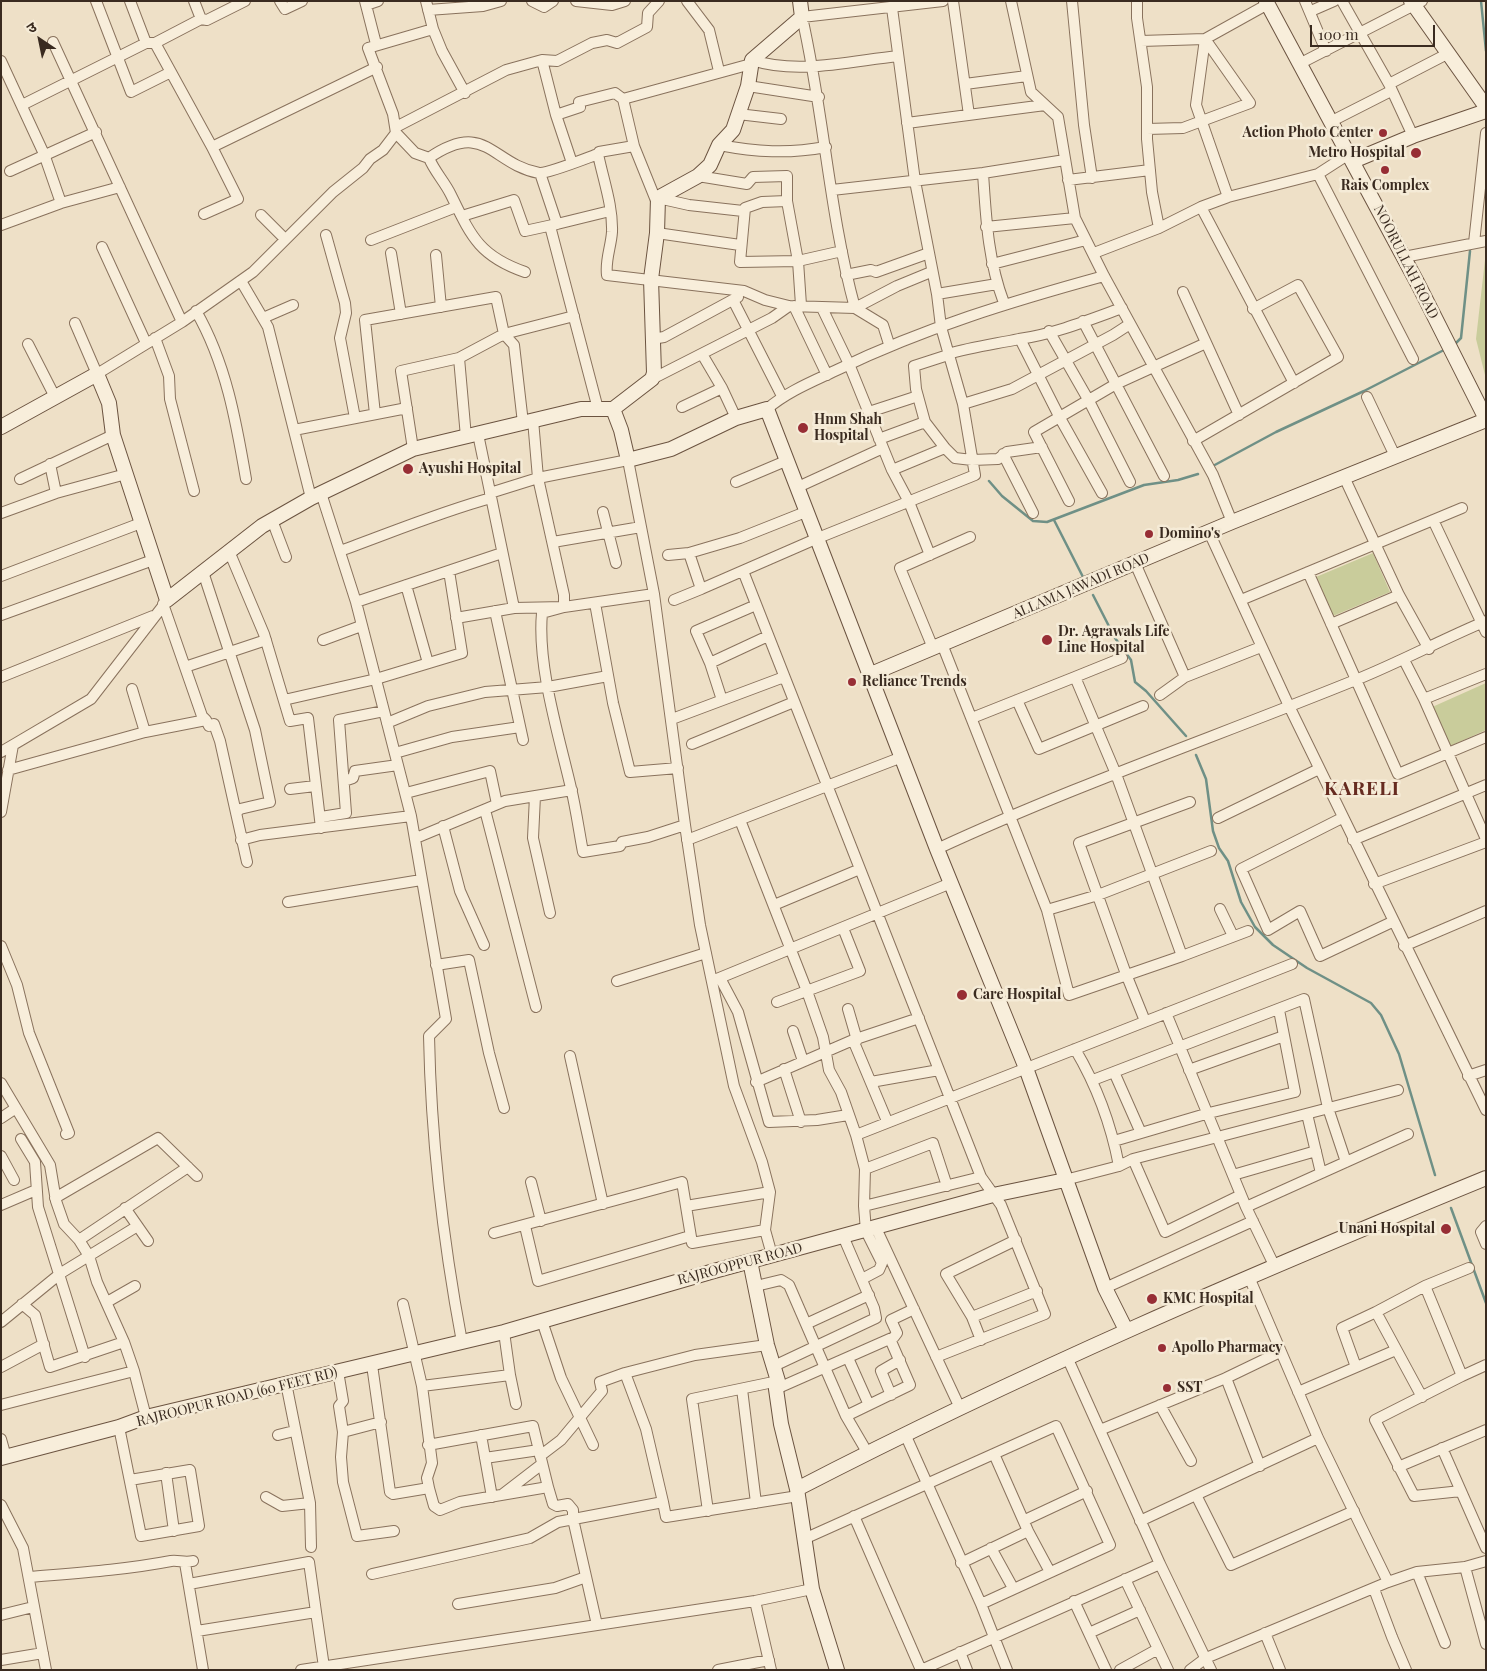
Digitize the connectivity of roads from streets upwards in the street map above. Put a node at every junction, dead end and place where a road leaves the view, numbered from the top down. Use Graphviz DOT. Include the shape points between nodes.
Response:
graph roads {
  1 [pos="96,1"];
  2 [pos="130,1"];
  3 [pos="194,1"];
  4 [pos="245,1"];
  5 [pos="280,1"];
  6 [pos="302,1"];
  7 [pos="378,1"];
  8 [pos="501,1"];
  9 [pos="532,1"];
  10 [pos="553,1"];
  11 [pos="576,1"];
  12 [pos="626,1"];
  13 [pos="647,1"];
  14 [pos="654,1"];
  15 [pos="659,1"];
  16 [pos="687,1"];
  17 [pos="800,1"];
  18 [pos="943,1"];
  19 [pos="953,1"];
  20 [pos="1011,1"];
  21 [pos="1072,1"];
  22 [pos="1138,1"];
  23 [pos="1305,1"];
  24 [pos="1334,1"];
  25 [pos="1342,1"];
  26 [pos="1415,2"];
  27 [pos="366,3"];
  28 [pos="611,3"];
  29 [pos="1267,3"];
  30 [pos="228,5"];
  31 [pos="880,5"];
  32 [pos="427,6"];
  33 [pos="892,8"];
  34 [pos="1311,11"];
  35 [pos="802,17"];
  36 [pos="201,19"];
  37 [pos="433,29"];
  38 [pos="1359,34"];
  39 [pos="1206,38"];
  40 [pos="1141,41"];
  41 [pos="53,42"];
  42 [pos="151,43"];
  43 [pos="376,44"];
  44 [pos="1326,51"];
  45 [pos="1449,53"];
  46 [pos="898,56"];
  47 [pos="118,58"];
  48 [pos="542,60"];
  49 [pos="1,61"];
  50 [pos="752,62"];
  51 [pos="1301,63"];
  52 [pos="813,66"];
  53 [pos="377,67"];
  54 [pos="719,71"];
  55 [pos="171,72"];
  56 [pos="1027,76"];
  57 [pos="72,82"];
  58 [pos="965,84"];
  59 [pos="748,86"];
  60 [pos="1390,88"];
  61 [pos="465,93"];
  62 [pos="819,98"];
  63 [pos="623,99"];
  64 [pos="22,105"];
  65 [pos="1044,105"];
  66 [pos="1486,107"];
  67 [pos="1486,111"];
  68 [pos="738,114"];
  69 [pos="969,114"];
  70 [pos="556,115"];
  71 [pos="782,119"];
  72 [pos="1202,121"];
  73 [pos="1332,121"];
  74 [pos="907,122"];
  75 [pos="1147,129"];
  76 [pos="396,130"];
  77 [pos="96,132"];
  78 [pos="1486,133"];
  79 [pos="1413,136"];
  80 [pos="719,145"];
  81 [pos="634,146"];
  82 [pos="212,147"];
  83 [pos="826,147"];
  84 [pos="44,154"];
  85 [pos="598,154"];
  86 [pos="429,158"];
  87 [pos="1351,158"];
  88 [pos="1065,160"];
  89 [pos="572,163"];
  90 [pos="1150,170"];
  91 [pos="10,171"];
  92 [pos="540,173"];
  93 [pos="982,173"];
  94 [pos="1318,174"];
  95 [pos="698,176"];
  96 [pos="1092,178"];
  97 [pos="1068,180"];
  98 [pos="914,181"];
  99 [pos="120,187"];
  100 [pos="832,190"];
  101 [pos="1228,197"];
  102 [pos="657,200"];
  103 [pos="787,201"];
  104 [pos="61,203"];
  105 [pos="456,206"];
  106 [pos="1202,207"];
  107 [pos="745,208"];
  108 [pos="610,211"];
  109 [pos="204,214"];
  110 [pos="260,214"];
  111 [pos="462,216"];
  112 [pos="1075,218"];
  113 [pos="1,225"];
  114 [pos="553,225"];
  115 [pos="986,227"];
  116 [pos="1159,228"];
  117 [pos="657,233"];
  118 [pos="326,236"];
  119 [pos="285,240"];
  120 [pos="371,240"];
  121 [pos="1086,240"];
  122 [pos="1486,241"];
  123 [pos="1474,243"];
  124 [pos="740,245"];
  125 [pos="102,247"];
  126 [pos="842,251"];
  127 [pos="929,253"];
  128 [pos="1094,253"];
  129 [pos="391,254"];
  130 [pos="436,255"];
  131 [pos="1404,257"];
  132 [pos="798,261"];
  133 [pos="992,264"];
  134 [pos="525,272"];
  135 [pos="931,272"];
  136 [pos="846,275"];
  137 [pos="1104,276"];
  138 [pos="651,279"];
  139 [pos="240,281"];
  140 [pos="997,284"];
  141 [pos="748,292"];
  142 [pos="1183,292"];
  143 [pos="937,294"];
  144 [pos="732,300"];
  145 [pos="1004,304"];
  146 [pos="293,305"];
  147 [pos="795,306"];
  148 [pos="441,307"];
  149 [pos="822,308"];
  150 [pos="855,308"];
  151 [pos="1122,308"];
  152 [pos="1253,309"];
  153 [pos="196,311"];
  154 [pos="401,314"];
  155 [pos="574,316"];
  156 [pos="263,318"];
  157 [pos="182,322"];
  158 [pos="1083,322"];
  159 [pos="75,323"];
  160 [pos="1130,324"];
  161 [pos="941,327"];
  162 [pos="747,330"];
  163 [pos="1049,331"];
  164 [pos="504,334"];
  165 [pos="155,338"];
  166 [pos="1020,339"];
  167 [pos="652,340"];
  168 [pos="146,343"];
  169 [pos="1206,343"];
  170 [pos="28,344"];
  171 [pos="890,344"];
  172 [pos="1094,345"];
  173 [pos="702,354"];
  174 [pos="948,354"];
  175 [pos="459,358"];
  176 [pos="1413,359"];
  177 [pos="1065,360"];
  178 [pos="849,364"];
  179 [pos="1153,366"];
  180 [pos="97,374"];
  181 [pos="827,375"];
  182 [pos="1038,375"];
  183 [pos="652,379"];
  184 [pos="1294,383"];
  185 [pos="1116,384"];
  186 [pos="722,388"];
  187 [pos="782,396"];
  188 [pos="918,396"];
  189 [pos="55,397"];
  190 [pos="1368,397"];
  191 [pos="1089,401"];
  192 [pos="963,404"];
  193 [pos="682,407"];
  194 [pos="407,408"];
  195 [pos="598,409"];
  196 [pos="613,409"];
  197 [pos="767,409"];
  198 [pos="869,412"];
  199 [pos="375,414"];
  200 [pos="1239,416"];
  201 [pos="355,418"];
  202 [pos="736,418"];
  203 [pos="1060,418"];
  204 [pos="1486,419"];
  205 [pos="3,422"];
  206 [pos="528,422"];
  207 [pos="925,422"];
  208 [pos="294,430"];
  209 [pos="113,435"];
  210 [pos="472,435"];
  211 [pos="1193,441"];
  212 [pos="881,443"];
  213 [pos="1042,447"];
  214 [pos="945,448"];
  215 [pos="413,449"];
  216 [pos="1003,454"];
  217 [pos="1395,456"];
  218 [pos="628,460"];
  219 [pos="788,460"];
  220 [pos="972,460"];
  221 [pos="50,464"];
  222 [pos="892,470"];
  223 [pos="126,474"];
  224 [pos="1164,476"];
  225 [pos="538,478"];
  226 [pos="20,479"];
  227 [pos="246,479"];
  228 [pos="1344,479"];
  229 [pos="736,482"];
  230 [pos="1130,482"];
  231 [pos="798,487"];
  232 [pos="194,490"];
  233 [pos="56,493"];
  234 [pos="1102,493"];
  235 [pos="316,496"];
  236 [pos="490,496"];
  237 [pos="1069,501"];
  238 [pos="909,502"];
  239 [pos="1462,508"];
  240 [pos="808,511"];
  241 [pos="603,512"];
  242 [pos="1,513"];
  243 [pos="1033,513"];
  244 [pos="272,520"];
  245 [pos="1433,520"];
  246 [pos="1232,522"];
  247 [pos="141,523"];
  248 [pos="641,527"];
  249 [pos="608,532"];
  250 [pos="1210,532"];
  251 [pos="970,537"];
  252 [pos="818,538"];
  253 [pos="553,542"];
  254 [pos="1375,544"];
  255 [pos="229,551"];
  256 [pos="340,551"];
  257 [pos="689,552"];
  258 [pos="502,553"];
  259 [pos="668,555"];
  260 [pos="930,555"];
  261 [pos="286,557"];
  262 [pos="153,560"];
  263 [pos="616,563"];
  264 [pos="1135,564"];
  265 [pos="449,571"];
  266 [pos="743,571"];
  267 [pos="203,572"];
  268 [pos="1308,572"];
  269 [pos="1,576"];
  270 [pos="406,586"];
  271 [pos="701,589"];
  272 [pos="654,594"];
  273 [pos="1399,595"];
  274 [pos="674,600"];
  275 [pos="1241,600"];
  276 [pos="165,602"];
  277 [pos="356,602"];
  278 [pos="595,603"];
  279 [pos="756,606"];
  280 [pos="564,607"];
  281 [pos="514,608"];
  282 [pos="495,611"];
  283 [pos="1,615"];
  284 [pos="155,616"];
  285 [pos="456,618"];
  286 [pos="1331,624"];
  287 [pos="1484,625"];
  288 [pos="361,626"];
  289 [pos="768,636"];
  290 [pos="266,640"];
  291 [pos="323,640"];
  292 [pos="938,646"];
  293 [pos="1261,647"];
  294 [pos="1429,649"];
  295 [pos="230,652"];
  296 [pos="1122,658"];
  297 [pos="1404,660"];
  298 [pos="428,663"];
  299 [pos="710,663"];
  300 [pos="185,667"];
  301 [pos="871,674"];
  302 [pos="1486,674"];
  303 [pos="608,676"];
  304 [pos="784,677"];
  305 [pos="1076,677"];
  306 [pos="1186,677"];
  307 [pos="1,678"];
  308 [pos="376,679"];
  309 [pos="1357,680"];
  310 [pos="548,687"];
  311 [pos="132,689"];
  312 [pos="511,691"];
  313 [pos="1160,695"];
  314 [pos="1424,699"];
  315 [pos="284,700"];
  316 [pos="722,700"];
  317 [pos="1017,700"];
  318 [pos="794,702"];
  319 [pos="1143,706"];
  320 [pos="1289,706"];
  321 [pos="384,711"];
  322 [pos="972,718"];
  323 [pos="672,719"];
  324 [pos="206,720"];
  325 [pos="387,723"];
  326 [pos="1096,724"];
  327 [pos="520,727"];
  328 [pos="145,732"];
  329 [pos="1486,737"];
  330 [pos="522,740"];
  331 [pos="692,744"];
  332 [pos="13,745"];
  333 [pos="1,752"];
  334 [pos="395,753"];
  335 [pos="1448,754"];
  336 [pos="902,757"];
  337 [pos="398,764"];
  338 [pos="678,768"];
  339 [pos="1319,769"];
  340 [pos="8,770"];
  341 [pos="1116,774"];
  342 [pos="344,781"];
  343 [pos="315,786"];
  344 [pos="1486,786"];
  345 [pos="826,787"];
  346 [pos="290,788"];
  347 [pos="572,790"];
  348 [pos="406,793"];
  349 [pos="1466,794"];
  350 [pos="535,796"];
  351 [pos="1190,802"];
  352 [pos="497,804"];
  353 [pos="485,810"];
  354 [pos="1,812"];
  355 [pos="236,813"];
  356 [pos="1011,815"];
  357 [pos="412,816"];
  358 [pos="1218,818"];
  359 [pos="1342,818"];
  360 [pos="740,820"];
  361 [pos="1134,821"];
  362 [pos="321,822"];
  363 [pos="684,825"];
  364 [pos="443,826"];
  365 [pos="416,838"];
  366 [pos="241,840"];
  367 [pos="687,840"];
  368 [pos="1353,840"];
  369 [pos="1486,840"];
  370 [pos="937,848"];
  371 [pos="1211,851"];
  372 [pos="247,862"];
  373 [pos="860,869"];
  374 [pos="1153,872"];
  375 [pos="422,880"];
  376 [pos="951,882"];
  377 [pos="1374,884"];
  378 [pos="1098,895"];
  379 [pos="288,902"];
  380 [pos="774,905"];
  381 [pos="1220,908"];
  382 [pos="1047,910"];
  383 [pos="550,913"];
  384 [pos="878,913"];
  385 [pos="1485,915"];
  386 [pos="1392,922"];
  387 [pos="842,928"];
  388 [pos="1248,931"];
  389 [pos="1233,936"];
  390 [pos="484,945"];
  391 [pos="1,946"];
  392 [pos="1404,946"];
  393 [pos="790,950"];
  394 [pos="706,953"];
  395 [pos="1182,956"];
  396 [pos="1292,964"];
  397 [pos="436,965"];
  398 [pos="12,972"];
  399 [pos="1126,974"];
  400 [pos="1,977"];
  401 [pos="716,979"];
  402 [pos="617,981"];
  403 [pos="808,991"];
  404 [pos="777,1002"];
  405 [pos="536,1008"];
  406 [pos="848,1009"];
  407 [pos="1279,1010"];
  408 [pos="1166,1013"];
  409 [pos="919,1018"];
  410 [pos="1146,1021"];
  411 [pos="793,1031"];
  412 [pos="1284,1036"];
  413 [pos="855,1040"];
  414 [pos="1180,1045"];
  415 [pos="1075,1049"];
  416 [pos="826,1052"];
  417 [pos="570,1056"];
  418 [pos="803,1061"];
  419 [pos="1026,1068"];
  420 [pos="784,1069"];
  421 [pos="939,1070"];
  422 [pos="1189,1070"];
  423 [pos="1486,1070"];
  424 [pos="1114,1072"];
  425 [pos="1468,1076"];
  426 [pos="1093,1080"];
  427 [pos="756,1082"];
  428 [pos="871,1082"];
  429 [pos="1,1084"];
  430 [pos="1398,1090"];
  431 [pos="950,1098"];
  432 [pos="16,1108"];
  433 [pos="504,1108"];
  434 [pos="1328,1108"];
  435 [pos="1486,1110"];
  436 [pos="1209,1113"];
  437 [pos="848,1114"];
  438 [pos="1307,1114"];
  439 [pos="1,1118"];
  440 [pos="887,1121"];
  441 [pos="801,1122"];
  442 [pos="1141,1133"];
  443 [pos="66,1134"];
  444 [pos="1408,1134"];
  445 [pos="856,1135"];
  446 [pos="1217,1137"];
  447 [pos="21,1139"];
  448 [pos="1114,1141"];
  449 [pos="1316,1151"];
  450 [pos="1,1156"];
  451 [pos="1133,1159"];
  452 [pos="1346,1162"];
  453 [pos="1119,1166"];
  454 [pos="188,1167"];
  455 [pos="865,1169"];
  456 [pos="1321,1173"];
  457 [pos="1233,1175"];
  458 [pos="197,1176"];
  459 [pos="981,1177"];
  460 [pos="1486,1178"];
  461 [pos="14,1180"];
  462 [pos="1066,1180"];
  463 [pos="530,1182"];
  464 [pos="948,1186"];
  465 [pos="36,1190"];
  466 [pos="770,1192"];
  467 [pos="993,1195"];
  468 [pos="1241,1195"];
  469 [pos="55,1198"];
  470 [pos="603,1204"];
  471 [pos="1,1205"];
  472 [pos="686,1206"];
  473 [pos="864,1206"];
  474 [pos="1246,1207"];
  475 [pos="125,1208"];
  476 [pos="541,1221"];
  477 [pos="1253,1221"];
  478 [pos="525,1226"];
  479 [pos="1486,1226"];
  480 [pos="136,1227"];
  481 [pos="871,1229"];
  482 [pos="765,1230"];
  483 [pos="494,1234"];
  484 [pos="690,1236"];
  485 [pos="844,1236"];
  486 [pos="79,1240"];
  487 [pos="1016,1240"];
  488 [pos="148,1241"];
  489 [pos="1486,1244"];
  490 [pos="772,1255"];
  491 [pos="89,1256"];
  492 [pos="750,1261"];
  493 [pos="1274,1265"];
  494 [pos="1469,1268"];
  495 [pos="61,1273"];
  496 [pos="1249,1277"];
  497 [pos="862,1279"];
  498 [pos="135,1286"];
  499 [pos="756,1286"];
  500 [pos="1425,1286"];
  501 [pos="1105,1288"];
  502 [pos="1037,1291"];
  503 [pos="869,1295"];
  504 [pos="106,1302"];
  505 [pos="22,1304"];
  506 [pos="403,1304"];
  507 [pos="914,1309"];
  508 [pos="1376,1312"];
  509 [pos="972,1317"];
  510 [pos="542,1321"];
  511 [pos="1,1322"];
  512 [pos="806,1324"];
  513 [pos="1126,1330"];
  514 [pos="504,1332"];
  515 [pos="890,1339"];
  516 [pos="980,1340"];
  517 [pos="124,1342"];
  518 [pos="462,1342"];
  519 [pos="44,1344"];
  520 [pos="767,1345"];
  521 [pos="816,1348"];
  522 [pos="1396,1350"];
  523 [pos="1280,1352"];
  524 [pos="416,1354"];
  525 [pos="85,1357"];
  526 [pos="936,1357"];
  527 [pos="1067,1357"];
  528 [pos="848,1358"];
  529 [pos="900,1360"];
  530 [pos="372,1364"];
  531 [pos="1486,1365"];
  532 [pos="774,1366"];
  533 [pos="1,1367"];
  534 [pos="1356,1367"];
  535 [pos="825,1368"];
  536 [pos="134,1371"];
  537 [pos="338,1371"];
  538 [pos="625,1373"];
  539 [pos="510,1375"];
  540 [pos="1462,1376"];
  541 [pos="1226,1378"];
  542 [pos="286,1383"];
  543 [pos="777,1385"];
  544 [pos="422,1386"];
  545 [pos="742,1389"];
  546 [pos="1298,1392"];
  547 [pos="891,1395"];
  548 [pos="1422,1397"];
  549 [pos="516,1404"];
  550 [pos="1,1405"];
  551 [pos="869,1405"];
  552 [pos="1160,1405"];
  553 [pos="960,1408"];
  554 [pos="846,1416"];
  555 [pos="146,1417"];
  556 [pos="580,1417"];
  557 [pos="382,1422"];
  558 [pos="119,1427"];
  559 [pos="1100,1430"];
  560 [pos="1486,1430"];
  561 [pos="294,1431"];
  562 [pos="343,1432"];
  563 [pos="905,1434"];
  564 [pos="278,1435"];
  565 [pos="481,1435"];
  566 [pos="1318,1438"];
  567 [pos="1,1439"];
  568 [pos="428,1445"];
  569 [pos="593,1445"];
  570 [pos="1442,1448"];
  571 [pos="867,1452"];
  572 [pos="994,1454"];
  573 [pos="540,1457"];
  574 [pos="4,1458"];
  575 [pos="485,1458"];
  576 [pos="1191,1462"];
  577 [pos="1260,1466"];
  578 [pos="1398,1468"];
  579 [pos="166,1473"];
  580 [pos="130,1480"];
  581 [pos="926,1483"];
  582 [pos="548,1487"];
  583 [pos="429,1488"];
  584 [pos="1087,1491"];
  585 [pos="1461,1491"];
  586 [pos="797,1492"];
  587 [pos="1196,1495"];
  588 [pos="497,1496"];
  589 [pos="266,1497"];
  590 [pos="663,1502"];
  591 [pos="310,1503"];
  592 [pos="756,1503"];
  593 [pos="1,1505"];
  594 [pos="708,1511"];
  595 [pos="1354,1512"];
  596 [pos="854,1516"];
  597 [pos="573,1519"];
  598 [pos="1025,1520"];
  599 [pos="1140,1521"];
  600 [pos="174,1531"];
  601 [pos="394,1531"];
  602 [pos="1028,1531"];
  603 [pos="804,1539"];
  604 [pos="311,1546"];
  605 [pos="990,1548"];
  606 [pos="1486,1548"];
  607 [pos="1486,1561"];
  608 [pos="961,1562"];
  609 [pos="1160,1564"];
  610 [pos="1465,1567"];
  611 [pos="1050,1572"];
  612 [pos="1417,1572"];
  613 [pos="372,1574"];
  614 [pos="29,1577"];
  615 [pos="586,1578"];
  616 [pos="1126,1579"];
  617 [pos="1388,1582"];
  618 [pos="189,1584"];
  619 [pos="1013,1588"];
  620 [pos="1374,1588"];
  621 [pos="812,1589"];
  622 [pos="755,1601"];
  623 [pos="1074,1601"];
  624 [pos="458,1604"];
  625 [pos="981,1604"];
  626 [pos="33,1607"];
  627 [pos="1140,1610"];
  628 [pos="316,1612"];
  629 [pos="1,1615"];
  630 [pos="597,1625"];
  631 [pos="197,1630"];
  632 [pos="1089,1633"];
  633 [pos="1265,1633"];
  634 [pos="993,1637"];
  635 [pos="1445,1643"];
  636 [pos="1486,1644"];
  637 [pos="1158,1649"];
  638 [pos="960,1652"];
  639 [pos="43,1653"];
  640 [pos="1206,1658"];
  641 [pos="1,1660"];
  642 [pos="770,1665"];
  643 [pos="352,1666"];
  644 [pos="324,1667"];
  645 [pos="934,1667"];
  646 [pos="46,1670"];
  647 [pos="204,1670"];
  648 [pos="302,1670"];
  649 [pos="718,1670"];
  650 [pos="837,1670"];
  651 [pos="921,1670"];
  652 [pos="967,1670"];
  653 [pos="1007,1670"];
  654 [pos="1106,1670"];
  655 [pos="1120,1670"];
  656 [pos="1168,1670"];
  657 [pos="1190,1670"];
  658 [pos="1211,1670"];
  659 [pos="1280,1670"];
  660 [pos="1406,1670"];
  1 -- 47 [label="street"];
  2 -- 42 [label="street"];
  3 -- 36 [label="street"];
  4 -- 30 [label="street"];
  5 -- 6 [label="street" via="284,9"];
  7 -- 27 [label="street"];
  8 -- 32 [label="street" via="483,6"];
  9 -- 10 [label="street" via="544,7"];
  11 -- 28 [label="street"];
  12 -- 28 [label="street"];
  13 -- 14 [label="street"];
  15 -- 48 [label="street" via="648,13 647,27 641,32 617,43 607,40 592,43 557,61"];
  16 -- 54 [label="street" via="709,30"];
  17 -- 35 [label="street"];
  18 -- 33 [label="street"];
  19 -- 58 [label="street"];
  20 -- 56 [label="street"];
  21 -- 96 [label="street"];
  22 -- 40 [label="street"];
  23 -- 34 [label="street"];
  24 -- 34 [label="street"];
  25 -- 38 [label="street"];
  26 -- 38 [label="street"];
  26 -- 45 [label="street"];
  27 -- 43 [label="street"];
  29 -- 39 [label="street"];
  29 -- 51 [label="street, NOORULLAH ROAD"];
  30 -- 36 [label="street" via="207,20"];
  31 -- 33 [label="street"];
  31 -- 35 [label="street"];
  32 -- 37 [label="street"];
  33 -- 46 [label="street"];
  34 -- 44 [label="street"];
  35 -- 50 [label="street"];
  35 -- 52 [label="street"];
  36 -- 42 [label="street"];
  37 -- 43 [label="street"];
  37 -- 61 [label="street"];
  38 -- 44 [label="street"];
  38 -- 60 [label="street"];
  39 -- 40 [label="street"];
  39 -- 72 [label="street" via="1196,104"];
  39 -- 72 [label="street" via="1250,103"];
  40 -- 75 [label="street" via="1147,87"];
  41 -- 57 [label="street"];
  42 -- 47 [label="street"];
  42 -- 55 [label="street"];
  43 -- 53 [label="street" via="368,48"];
  44 -- 51 [label="street"];
  45 -- 60 [label="street"];
  45 -- 66 [label="street"];
  46 -- 52 [label="street"];
  46 -- 74 [label="street"];
  47 -- 55 [label="street" via="131,92"];
  47 -- 57 [label="street"];
  48 -- 61 [label="street" via="506,70"];
  48 -- 70 [label="street"];
  49 -- 64 [label="street"];
  50 -- 52 [label="street" via="768,66"];
  50 -- 54 [label="street"];
  50 -- 59 [label="street"];
  51 -- 73 [label="street, NOORULLAH ROAD"];
  52 -- 62 [label="street"];
  53 -- 76 [label="street"];
  53 -- 82 [label="street"];
  54 -- 63 [label="street"];
  55 -- 82 [label="street"];
  56 -- 58 [label="street"];
  56 -- 65 [label="street" via="1031,92"];
  57 -- 64 [label="street"];
  57 -- 77 [label="street"];
  58 -- 69 [label="street"];
  59 -- 62 [label="street"];
  59 -- 68 [label="street"];
  60 -- 73 [label="street"];
  60 -- 79 [label="street"];
  61 -- 76 [label="street"];
  62 -- 83 [label="street"];
  63 -- 70 [label="street" via="615,93 579,102 580,107"];
  63 -- 81 [label="street"];
  64 -- 84 [label="street"];
  65 -- 69 [label="street"];
  65 -- 88 [label="street" via="1058,117"];
  67 -- 79 [label="street"];
  68 -- 71 [label="street"];
  68 -- 80 [label="street" via="734,130"];
  69 -- 74 [label="street"];
  70 -- 89 [label="street"];
  72 -- 75 [label="street" via="1183,128"];
  72 -- 101 [label="street"];
  73 -- 87 [label="street, NOORULLAH ROAD"];
  74 -- 98 [label="street"];
  75 -- 90 [label="street"];
  76 -- 86 [label="street" via="415,153"];
  76 -- 119 [label="street" via="383,150 333,192"];
  77 -- 84 [label="street"];
  77 -- 99 [label="street"];
  78 -- 123 [label="street"];
  79 -- 87 [label="street"];
  80 -- 83 [label="street" via="773,153"];
  80 -- 95 [label="street" via="710,165"];
  81 -- 85 [label="street"];
  81 -- 102 [label="street"];
  82 -- 109 [label="street" via="238,199"];
  83 -- 100 [label="street"];
  84 -- 91 [label="street"];
  84 -- 104 [label="street"];
  85 -- 89 [label="street"];
  85 -- 108 [label="street"];
  86 -- 92 [label="street" via="447,146 466,142 483,144 510,162"];
  86 -- 105 [label="street"];
  87 -- 94 [label="street"];
  87 -- 131 [label="street, NOORULLAH ROAD"];
  88 -- 93 [label="street"];
  88 -- 97 [label="street"];
  89 -- 92 [label="street"];
  90 -- 96 [label="street"];
  90 -- 116 [label="street"];
  92 -- 114 [label="street"];
  93 -- 98 [label="street"];
  93 -- 115 [label="street"];
  94 -- 101 [label="street"];
  94 -- 176 [label="street"];
  95 -- 102 [label="street"];
  95 -- 103 [label="street" via="747,184 753,177 787,176"];
  96 -- 97 [label="street"];
  97 -- 112 [label="street"];
  98 -- 100 [label="street"];
  98 -- 127 [label="street"];
  99 -- 104 [label="street"];
  99 -- 157 [label="street"];
  100 -- 126 [label="street"];
  101 -- 106 [label="street"];
  102 -- 107 [label="street" via="743,211"];
  102 -- 117 [label="street"];
  103 -- 107 [label="street" via="762,202"];
  103 -- 132 [label="street"];
  104 -- 113 [label="street"];
  105 -- 111 [label="street"];
  105 -- 120 [label="street"];
  106 -- 116 [label="street"];
  106 -- 152 [label="street"];
  107 -- 124 [label="street"];
  108 -- 114 [label="street"];
  108 -- 138 [label="street" via="612,231 607,275"];
  110 -- 119 [label="street"];
  111 -- 114 [label="street" via="514,200 525,232"];
  111 -- 134 [label="street" via="473,239 484,251"];
  112 -- 115 [label="street"];
  112 -- 121 [label="street"];
  114 -- 155 [label="street"];
  115 -- 133 [label="street"];
  116 -- 128 [label="street"];
  117 -- 124 [label="street"];
  117 -- 138 [label="street"];
  118 -- 201 [label="street" via="345,303 340,338"];
  119 -- 139 [label="street"];
  121 -- 128 [label="street"];
  121 -- 133 [label="street"];
  122 -- 123 [label="street"];
  123 -- 131 [label="street"];
  124 -- 132 [label="street" via="740,262"];
  125 -- 168 [label="street"];
  126 -- 132 [label="street"];
  126 -- 136 [label="street"];
  127 -- 135 [label="street"];
  127 -- 136 [label="street" via="876,272 870,270"];
  128 -- 137 [label="street"];
  129 -- 154 [label="street"];
  130 -- 148 [label="street"];
  131 -- 204 [label="street, NOORULLAH ROAD"];
  132 -- 147 [label="street"];
  133 -- 140 [label="street"];
  135 -- 143 [label="street"];
  135 -- 150 [label="street"];
  136 -- 150 [label="street"];
  137 -- 145 [label="street"];
  137 -- 151 [label="street"];
  138 -- 141 [label="street"];
  138 -- 167 [label="street"];
  139 -- 153 [label="street"];
  139 -- 156 [label="street"];
  140 -- 143 [label="street"];
  140 -- 145 [label="street"];
  141 -- 144 [label="street"];
  141 -- 147 [label="street" via="765,300"];
  142 -- 169 [label="street"];
  143 -- 161 [label="street"];
  144 -- 162 [label="street"];
  144 -- 167 [label="street" via="664,337"];
  145 -- 161 [label="street"];
  146 -- 156 [label="street"];
  147 -- 149 [label="street"];
  147 -- 162 [label="street"];
  147 -- 181 [label="street"];
  148 -- 154 [label="street"];
  148 -- 164 [label="street" via="496,297"];
  149 -- 150 [label="street"];
  149 -- 178 [label="street"];
  150 -- 171 [label="street" via="883,325"];
  151 -- 158 [label="street"];
  151 -- 160 [label="street"];
  152 -- 184 [label="street"];
  152 -- 184 [label="street" via="1298,285 1336,352 1338,357"];
  153 -- 157 [label="street"];
  153 -- 227 [label="street" via="212,339 227,385"];
  154 -- 199 [label="street" via="365,320"];
  155 -- 164 [label="street"];
  155 -- 195 [label="street"];
  156 -- 208 [label="street"];
  157 -- 165 [label="street"];
  158 -- 163 [label="street"];
  158 -- 172 [label="street"];
  159 -- 180 [label="street"];
  160 -- 172 [label="street"];
  160 -- 179 [label="street"];
  161 -- 171 [label="street"];
  161 -- 174 [label="street"];
  162 -- 173 [label="street"];
  162 -- 187 [label="street"];
  163 -- 166 [label="street"];
  163 -- 177 [label="street"];
  164 -- 175 [label="street"];
  164 -- 206 [label="street" via="514,345"];
  165 -- 168 [label="street"];
  165 -- 232 [label="street" via="169,376 170,399"];
  166 -- 174 [label="street"];
  166 -- 182 [label="street"];
  167 -- 183 [label="street"];
  168 -- 180 [label="street"];
  169 -- 179 [label="street"];
  169 -- 200 [label="street"];
  170 -- 189 [label="street"];
  171 -- 178 [label="street"];
  172 -- 177 [label="street"];
  172 -- 185 [label="street"];
  173 -- 183 [label="street"];
  173 -- 186 [label="street"];
  174 -- 188 [label="street" via="914,366"];
  174 -- 192 [label="street"];
  175 -- 194 [label="street" via="401,370"];
  175 -- 210 [label="street"];
  177 -- 182 [label="street"];
  177 -- 191 [label="street"];
  178 -- 181 [label="street"];
  178 -- 198 [label="street"];
  179 -- 185 [label="street"];
  179 -- 211 [label="street"];
  180 -- 189 [label="street"];
  180 -- 209 [label="street" via="109,403"];
  181 -- 187 [label="street"];
  182 -- 192 [label="street" via="1012,388"];
  182 -- 203 [label="street"];
  183 -- 196 [label="street"];
  184 -- 200 [label="street"];
  185 -- 191 [label="street"];
  185 -- 224 [label="street"];
  186 -- 193 [label="street"];
  186 -- 202 [label="street"];
  187 -- 197 [label="street"];
  188 -- 198 [label="street"];
  188 -- 207 [label="street"];
  189 -- 205 [label="street"];
  190 -- 217 [label="street"];
  191 -- 203 [label="street"];
  191 -- 230 [label="street"];
  192 -- 220 [label="street"];
  194 -- 199 [label="street"];
  194 -- 215 [label="street"];
  195 -- 196 [label="street"];
  195 -- 206 [label="street" via="581,409"];
  196 -- 218 [label="street"];
  197 -- 202 [label="street"];
  197 -- 219 [label="street"];
  198 -- 212 [label="street"];
  199 -- 201 [label="street"];
  200 -- 211 [label="street"];
  201 -- 208 [label="street"];
  202 -- 218 [label="street" via="670,449"];
  203 -- 213 [label="street" via="1034,432"];
  203 -- 234 [label="street"];
  204 -- 217 [label="street, ALLAMA JAWADI ROAD"];
  206 -- 210 [label="street"];
  206 -- 225 [label="street"];
  207 -- 212 [label="street"];
  207 -- 214 [label="street"];
  208 -- 235 [label="street"];
  209 -- 221 [label="street"];
  209 -- 223 [label="street"];
  210 -- 215 [label="street"];
  210 -- 236 [label="street"];
  211 -- 246 [label="street" via="1213,475"];
  212 -- 222 [label="street"];
  212 -- 231 [label="street"];
  213 -- 216 [label="street"];
  213 -- 237 [label="street"];
  214 -- 220 [label="street" via="956,458"];
  214 -- 222 [label="street"];
  215 -- 235 [label="street"];
  216 -- 220 [label="street" via="998,459"];
  216 -- 243 [label="street"];
  217 -- 228 [label="street, ALLAMA JAWADI ROAD"];
  218 -- 225 [label="street"];
  218 -- 248 [label="street"];
  219 -- 229 [label="street"];
  219 -- 231 [label="street"];
  220 -- 238 [label="street" via="975,475"];
  221 -- 226 [label="street"];
  221 -- 233 [label="street"];
  222 -- 238 [label="street"];
  223 -- 233 [label="street"];
  223 -- 247 [label="street"];
  225 -- 236 [label="street"];
  225 -- 253 [label="street"];
  228 -- 246 [label="street, ALLAMA JAWADI ROAD"];
  228 -- 254 [label="street"];
  231 -- 240 [label="street"];
  233 -- 242 [label="street"];
  235 -- 244 [label="street"];
  235 -- 256 [label="street"];
  236 -- 256 [label="street"];
  236 -- 258 [label="street"];
  238 -- 252 [label="street"];
  238 -- 260 [label="street"];
  239 -- 245 [label="street"];
  240 -- 252 [label="street"];
  240 -- 257 [label="street" via="740,538"];
  241 -- 249 [label="street"];
  244 -- 255 [label="street"];
  244 -- 261 [label="street"];
  245 -- 254 [label="street"];
  245 -- 287 [label="street"];
  246 -- 250 [label="street, ALLAMA JAWADI ROAD"];
  247 -- 262 [label="street"];
  247 -- 269 [label="street"];
  248 -- 249 [label="street"];
  248 -- 272 [label="street"];
  249 -- 253 [label="street"];
  249 -- 263 [label="street"];
  250 -- 264 [label="street, ALLAMA JAWADI ROAD"];
  250 -- 275 [label="street"];
  251 -- 260 [label="street"];
  252 -- 266 [label="street"];
  252 -- 301 [label="street"];
  253 -- 280 [label="street"];
  254 -- 268 [label="street"];
  254 -- 273 [label="street"];
  255 -- 267 [label="street"];
  255 -- 290 [label="street"];
  256 -- 277 [label="street"];
  257 -- 259 [label="street"];
  257 -- 271 [label="street"];
  258 -- 265 [label="street"];
  258 -- 281 [label="street"];
  260 -- 292 [label="street" via="900,568"];
  262 -- 276 [label="street"];
  262 -- 283 [label="street"];
  264 -- 292 [label="street, ALLAMA JAWADI ROAD"];
  264 -- 306 [label="street"];
  265 -- 270 [label="street"];
  265 -- 285 [label="street"];
  266 -- 271 [label="street"];
  266 -- 279 [label="street"];
  267 -- 276 [label="street"];
  267 -- 295 [label="street"];
  268 -- 275 [label="street"];
  268 -- 286 [label="street"];
  270 -- 277 [label="street"];
  270 -- 298 [label="street"];
  271 -- 274 [label="street"];
  272 -- 278 [label="street"];
  272 -- 323 [label="street"];
  273 -- 286 [label="street"];
  273 -- 294 [label="street"];
  275 -- 293 [label="street"];
  276 -- 284 [label="street"];
  276 -- 300 [label="street"];
  277 -- 288 [label="street"];
  278 -- 280 [label="street"];
  278 -- 303 [label="street"];
  279 -- 289 [label="street"];
  279 -- 299 [label="street" via="696,632"];
  280 -- 281 [label="street"];
  280 -- 310 [label="street" via="542,613"];
  281 -- 282 [label="street"];
  282 -- 285 [label="street"];
  282 -- 312 [label="street"];
  284 -- 307 [label="street"];
  284 -- 332 [label="street" via="91,698"];
  285 -- 298 [label="street" via="462,653"];
  286 -- 309 [label="street"];
  287 -- 294 [label="street"];
  288 -- 291 [label="street"];
  288 -- 308 [label="street"];
  289 -- 299 [label="street"];
  289 -- 304 [label="street"];
  290 -- 295 [label="street"];
  290 -- 315 [label="street"];
  292 -- 301 [label="street, ALLAMA JAWADI ROAD"];
  292 -- 322 [label="street"];
  293 -- 306 [label="street"];
  293 -- 320 [label="street"];
  294 -- 297 [label="street"];
  295 -- 300 [label="street"];
  295 -- 355 [label="street" via="255,730 270,802 240,809"];
  296 -- 305 [label="street"];
  297 -- 309 [label="street"];
  297 -- 314 [label="street"];
  298 -- 308 [label="street"];
  299 -- 316 [label="street"];
  300 -- 324 [label="street"];
  301 -- 336 [label="street"];
  302 -- 314 [label="street"];
  303 -- 310 [label="street"];
  303 -- 338 [label="street" via="630,772"];
  304 -- 316 [label="street"];
  304 -- 318 [label="street"];
  305 -- 317 [label="street"];
  305 -- 326 [label="street"];
  306 -- 313 [label="street"];
  308 -- 315 [label="street"];
  308 -- 321 [label="street"];
  309 -- 320 [label="street"];
  309 -- 335 [label="street" via="1398,774"];
  310 -- 312 [label="street"];
  310 -- 347 [label="street"];
  311 -- 328 [label="street"];
  312 -- 325 [label="street" via="484,692 428,706"];
  312 -- 327 [label="street"];
  314 -- 335 [label="street"];
  315 -- 343 [label="street" via="290,720 308,718"];
  316 -- 323 [label="street"];
  317 -- 322 [label="street"];
  317 -- 326 [label="street" via="1039,749"];
  318 -- 331 [label="street"];
  318 -- 345 [label="street"];
  319 -- 326 [label="street"];
  320 -- 339 [label="street"];
  320 -- 341 [label="street"];
  321 -- 325 [label="street"];
  321 -- 342 [label="street" via="339,720"];
  322 -- 356 [label="street"];
  323 -- 338 [label="street"];
  324 -- 328 [label="street"];
  324 -- 355 [label="street" via="209,726 214,724 220,741"];
  325 -- 334 [label="street"];
  326 -- 341 [label="street"];
  327 -- 330 [label="street"];
  327 -- 334 [label="street" via="452,737"];
  328 -- 340 [label="street"];
  329 -- 335 [label="street"];
  332 -- 333 [label="street"];
  332 -- 340 [label="street"];
  334 -- 337 [label="street"];
  335 -- 349 [label="street"];
  336 -- 345 [label="street"];
  336 -- 370 [label="street"];
  337 -- 342 [label="street" via="355,771 353,778"];
  337 -- 348 [label="street"];
  338 -- 363 [label="street"];
  339 -- 358 [label="street"];
  339 -- 359 [label="street"];
  340 -- 354 [label="street"];
  341 -- 356 [label="street"];
  341 -- 361 [label="street"];
  342 -- 362 [label="street" via="346,813"];
  343 -- 346 [label="street"];
  343 -- 362 [label="street"];
  344 -- 349 [label="street"];
  345 -- 360 [label="street"];
  345 -- 373 [label="street"];
  347 -- 350 [label="street"];
  347 -- 363 [label="street" via="583,852 620,846 622,842"];
  348 -- 352 [label="street" via="490,772"];
  348 -- 357 [label="street"];
  349 -- 368 [label="street"];
  349 -- 369 [label="street"];
  350 -- 352 [label="street"];
  350 -- 383 [label="street" via="533,838"];
  351 -- 361 [label="street"];
  352 -- 353 [label="street"];
  353 -- 364 [label="street"];
  353 -- 405 [label="street"];
  355 -- 366 [label="street"];
  356 -- 370 [label="street"];
  356 -- 382 [label="street"];
  357 -- 362 [label="street"];
  357 -- 365 [label="street"];
  359 -- 368 [label="street"];
  359 -- 386 [label="street" via="1241,868 1268,930 1300,911 1320,956"];
  360 -- 367 [label="street"];
  360 -- 380 [label="street"];
  361 -- 374 [label="street"];
  361 -- 378 [label="street" via="1079,843"];
  362 -- 366 [label="street"];
  363 -- 367 [label="street"];
  364 -- 365 [label="street"];
  364 -- 390 [label="street" via="460,891"];
  365 -- 375 [label="street"];
  366 -- 372 [label="street"];
  367 -- 394 [label="street"];
  368 -- 377 [label="street"];
  369 -- 377 [label="street"];
  370 -- 376 [label="street"];
  371 -- 374 [label="street"];
  373 -- 380 [label="street"];
  373 -- 384 [label="street"];
  374 -- 378 [label="street"];
  374 -- 395 [label="street"];
  375 -- 379 [label="street"];
  375 -- 397 [label="street"];
  376 -- 384 [label="street"];
  376 -- 419 [label="street"];
  377 -- 386 [label="street"];
  378 -- 382 [label="street"];
  378 -- 399 [label="street"];
  380 -- 393 [label="street"];
  381 -- 389 [label="street"];
  382 -- 399 [label="street" via="1069,995"];
  384 -- 387 [label="street"];
  384 -- 409 [label="street"];
  385 -- 392 [label="street"];
  386 -- 392 [label="street"];
  387 -- 393 [label="street"];
  387 -- 403 [label="street" via="860,971"];
  388 -- 389 [label="street"];
  389 -- 395 [label="street"];
  391 -- 398 [label="street"];
  392 -- 425 [label="street"];
  393 -- 401 [label="street"];
  393 -- 403 [label="street"];
  394 -- 401 [label="street"];
  394 -- 402 [label="street"];
  395 -- 399 [label="street"];
  396 -- 408 [label="street"];
  397 -- 433 [label="street" via="469,960"];
  397 -- 518 [label="street" via="446,1019 429,1036 431,1110 452,1288"];
  398 -- 400 [label="street"];
  398 -- 443 [label="street" via="29,1033 69,1133"];
  399 -- 410 [label="street"];
  401 -- 427 [label="street" via="738,1012"];
  401 -- 466 [label="street" via="734,1086"];
  403 -- 404 [label="street"];
  403 -- 416 [label="street"];
  406 -- 413 [label="street"];
  407 -- 412 [label="street"];
  407 -- 414 [label="street"];
  407 -- 434 [label="street" via="1304,999"];
  408 -- 410 [label="street"];
  408 -- 414 [label="street"];
  409 -- 413 [label="street"];
  409 -- 421 [label="street"];
  410 -- 415 [label="street"];
  411 -- 418 [label="street"];
  412 -- 422 [label="street"];
  412 -- 436 [label="street" via="1295,1092"];
  413 -- 416 [label="street"];
  413 -- 428 [label="street"];
  414 -- 422 [label="street"];
  414 -- 424 [label="street"];
  415 -- 419 [label="street"];
  415 -- 426 [label="street"];
  416 -- 418 [label="street"];
  416 -- 437 [label="street" via="829,1070"];
  417 -- 470 [label="street"];
  418 -- 420 [label="street"];
  419 -- 431 [label="street"];
  419 -- 462 [label="street"];
  420 -- 427 [label="street"];
  420 -- 441 [label="street"];
  421 -- 428 [label="street"];
  421 -- 431 [label="street"];
  422 -- 436 [label="street"];
  423 -- 425 [label="street"];
  424 -- 426 [label="street"];
  424 -- 442 [label="street"];
  425 -- 435 [label="street"];
  426 -- 448 [label="street"];
  427 -- 441 [label="street" via="769,1122"];
  428 -- 440 [label="street"];
  429 -- 432 [label="street"];
  430 -- 434 [label="street"];
  431 -- 440 [label="street"];
  431 -- 459 [label="street"];
  432 -- 439 [label="street"];
  432 -- 469 [label="street" via="50,1165"];
  434 -- 438 [label="street"];
  434 -- 452 [label="street"];
  436 -- 442 [label="street"];
  436 -- 446 [label="street"];
  437 -- 441 [label="street"];
  437 -- 445 [label="street"];
  438 -- 446 [label="street"];
  438 -- 449 [label="street"];
  440 -- 445 [label="street"];
  442 -- 448 [label="street"];
  444 -- 452 [label="street"];
  445 -- 455 [label="street"];
  446 -- 451 [label="street"];
  446 -- 457 [label="street"];
  447 -- 465 [label="street" via="35,1162"];
  448 -- 453 [label="street"];
  449 -- 456 [label="street"];
  449 -- 457 [label="street"];
  450 -- 461 [label="street"];
  451 -- 453 [label="street"];
  451 -- 468 [label="street" via="1165,1232"];
  452 -- 456 [label="street"];
  453 -- 462 [label="street"];
  454 -- 458 [label="street"];
  454 -- 469 [label="street" via="158,1138"];
  454 -- 475 [label="street"];
  455 -- 464 [label="street" via="933,1142"];
  455 -- 473 [label="street"];
  456 -- 474 [label="street"];
  457 -- 468 [label="street"];
  459 -- 464 [label="street"];
  459 -- 467 [label="street"];
  460 -- 493 [label="street"];
  462 -- 467 [label="street, RAJROOPPUR ROAD"];
  462 -- 501 [label="street"];
  463 -- 476 [label="street"];
  464 -- 473 [label="street"];
  465 -- 471 [label="street"];
  465 -- 495 [label="street" via="38,1207"];
  466 -- 472 [label="street"];
  466 -- 482 [label="street"];
  467 -- 481 [label="street, RAJROOPPUR ROAD"];
  467 -- 487 [label="street" via="1001,1205"];
  468 -- 474 [label="street"];
  469 -- 486 [label="street" via="64,1224"];
  470 -- 472 [label="street" via="682,1182"];
  470 -- 476 [label="street"];
  472 -- 484 [label="street"];
  473 -- 481 [label="street"];
  474 -- 477 [label="street"];
  475 -- 480 [label="street"];
  475 -- 486 [label="street"];
  476 -- 478 [label="street"];
  477 -- 493 [label="street"];
  477 -- 501 [label="street"];
  478 -- 483 [label="street"];
  478 -- 484 [label="street" via="538,1281"];
  479 -- 489 [label="street" via="1481,1232"];
  480 -- 488 [label="street"];
  480 -- 491 [label="street"];
  481 -- 485 [label="street, RAJROOPPUR ROAD"];
  481 -- 497 [label="street" via="882,1263 879,1270"];
  481 -- 507 [label="street"];
  482 -- 484 [label="street" via="692,1243"];
  482 -- 490 [label="street"];
  485 -- 490 [label="street, RAJROOPPUR ROAD"];
  485 -- 497 [label="street"];
  486 -- 491 [label="street"];
  487 -- 502 [label="street"];
  487 -- 509 [label="street" via="946,1274"];
  490 -- 492 [label="street, RAJROOPPUR ROAD"];
  491 -- 495 [label="street"];
  491 -- 504 [label="street"];
  492 -- 499 [label="street"];
  492 -- 510 [label="street, RAJROOPPUR ROAD"];
  493 -- 496 [label="street"];
  494 -- 500 [label="street"];
  495 -- 505 [label="street"];
  495 -- 525 [label="street"];
  496 -- 513 [label="street"];
  496 -- 523 [label="street"];
  497 -- 503 [label="street"];
  498 -- 504 [label="street"];
  499 -- 512 [label="street" via="786,1281"];
  499 -- 520 [label="street"];
  500 -- 508 [label="street"];
  500 -- 540 [label="street"];
  501 -- 513 [label="street"];
  502 -- 509 [label="street"];
  502 -- 516 [label="street" via="1045,1314"];
  503 -- 512 [label="street"];
  503 -- 521 [label="street" via="876,1314 873,1320"];
  504 -- 517 [label="street"];
  505 -- 511 [label="street"];
  505 -- 519 [label="street" via="35,1314"];
  506 -- 524 [label="street"];
  507 -- 515 [label="street" via="891,1320 896,1336"];
  507 -- 526 [label="street"];
  508 -- 522 [label="street"];
  508 -- 534 [label="street" via="1342,1328"];
  509 -- 516 [label="street"];
  510 -- 514 [label="street, RAJROOPPUR ROAD"];
  510 -- 556 [label="street" via="555,1363"];
  512 -- 521 [label="street"];
  513 -- 527 [label="street"];
  514 -- 518 [label="street, RAJROOPPUR ROAD"];
  514 -- 539 [label="street"];
  515 -- 528 [label="street"];
  515 -- 529 [label="street"];
  516 -- 526 [label="street"];
  517 -- 525 [label="street"];
  517 -- 536 [label="street"];
  518 -- 524 [label="street, RAJROOPPUR ROAD"];
  519 -- 525 [label="street" via="50,1367"];
  519 -- 533 [label="street"];
  520 -- 532 [label="street"];
  520 -- 538 [label="street" via="695,1355"];
  521 -- 532 [label="street"];
  521 -- 535 [label="street"];
  522 -- 534 [label="street"];
  522 -- 548 [label="street"];
  523 -- 541 [label="street"];
  523 -- 546 [label="street"];
  524 -- 530 [label="street, RAJROOPUR ROAD (60 FEET RD)"];
  524 -- 544 [label="street"];
  526 -- 553 [label="street"];
  527 -- 553 [label="street"];
  527 -- 559 [label="street"];
  528 -- 535 [label="street"];
  528 -- 551 [label="street"];
  529 -- 547 [label="street" via="881,1371"];
  529 -- 547 [label="street" via="910,1385"];
  530 -- 537 [label="street, RAJROOPUR ROAD (60 FEET RD)"];
  530 -- 557 [label="street"];
  531 -- 540 [label="street"];
  532 -- 543 [label="street"];
  534 -- 546 [label="street"];
  535 -- 543 [label="street"];
  535 -- 554 [label="street"];
  536 -- 550 [label="street"];
  536 -- 555 [label="street"];
  537 -- 542 [label="street, RAJROOPUR ROAD (60 FEET RD)"];
  537 -- 562 [label="street" via="343,1401 338,1406"];
  538 -- 556 [label="street" via="600,1382 602,1391"];
  538 -- 590 [label="street" via="646,1429"];
  539 -- 544 [label="street"];
  539 -- 549 [label="street"];
  540 -- 548 [label="street"];
  541 -- 552 [label="street"];
  541 -- 577 [label="street"];
  542 -- 555 [label="street, RAJROOPUR ROAD (60 FEET RD)"];
  542 -- 561 [label="street"];
  543 -- 545 [label="street"];
  543 -- 586 [label="street" via="781,1424"];
  544 -- 568 [label="street"];
  545 -- 592 [label="street"];
  545 -- 594 [label="street" via="692,1399"];
  546 -- 566 [label="street"];
  547 -- 551 [label="street"];
  548 -- 578 [label="street" via="1375,1420"];
  551 -- 554 [label="street"];
  552 -- 559 [label="street"];
  552 -- 576 [label="street"];
  553 -- 563 [label="street"];
  554 -- 571 [label="street"];
  555 -- 558 [label="street, RAJROOPUR ROAD (60 FEET RD)"];
  556 -- 569 [label="street"];
  556 -- 573 [label="street" via="561,1440"];
  557 -- 562 [label="street"];
  557 -- 583 [label="street" via="390,1492"];
  558 -- 574 [label="street, RAJROOPUR ROAD (60 FEET RD)"];
  558 -- 580 [label="street"];
  559 -- 599 [label="street"];
  560 -- 570 [label="street"];
  561 -- 564 [label="street"];
  561 -- 591 [label="street"];
  562 -- 601 [label="street" via="343,1482 357,1536"];
  563 -- 571 [label="street"];
  563 -- 581 [label="street"];
  565 -- 568 [label="street"];
  565 -- 573 [label="street" via="533,1426"];
  565 -- 575 [label="street"];
  566 -- 577 [label="street"];
  566 -- 595 [label="street"];
  567 -- 574 [label="street"];
  568 -- 583 [label="street" via="432,1463 427,1478"];
  570 -- 578 [label="street"];
  570 -- 585 [label="street"];
  571 -- 586 [label="street"];
  572 -- 581 [label="street"];
  572 -- 584 [label="street" via="1056,1426"];
  572 -- 598 [label="street"];
  573 -- 575 [label="street"];
  573 -- 582 [label="street"];
  573 -- 588 [label="street"];
  575 -- 588 [label="street"];
  577 -- 587 [label="street"];
  578 -- 585 [label="street" via="1414,1496"];
  579 -- 580 [label="street"];
  579 -- 600 [label="street"];
  579 -- 600 [label="street" via="190,1470 199,1526"];
  580 -- 600 [label="street" via="141,1536"];
  581 -- 596 [label="street"];
  581 -- 608 [label="street"];
  582 -- 588 [label="street"];
  582 -- 597 [label="street" via="553,1504 568,1504 573,1510"];
  583 -- 588 [label="street" via="434,1506 440,1510 460,1502"];
  584 -- 598 [label="street"];
  584 -- 611 [label="street" via="1110,1546"];
  585 -- 606 [label="street"];
  586 -- 592 [label="street"];
  586 -- 603 [label="street"];
  587 -- 595 [label="street" via="1231,1565"];
  587 -- 599 [label="street"];
  589 -- 591 [label="street" via="282,1506"];
  590 -- 594 [label="street" via="666,1517"];
  590 -- 597 [label="street"];
  591 -- 604 [label="street"];
  592 -- 594 [label="street"];
  593 -- 614 [label="street" via="23,1548"];
  595 -- 617 [label="street"];
  596 -- 603 [label="street"];
  596 -- 651 [label="street"];
  597 -- 613 [label="street" via="558,1522 530,1538"];
  597 -- 615 [label="street"];
  598 -- 602 [label="street"];
  599 -- 609 [label="street"];
  602 -- 605 [label="street"];
  602 -- 611 [label="street"];
  603 -- 621 [label="street"];
  605 -- 608 [label="street"];
  605 -- 619 [label="street"];
  607 -- 610 [label="street"];
  608 -- 625 [label="street"];
  609 -- 616 [label="street"];
  609 -- 640 [label="street"];
  610 -- 612 [label="street"];
  610 -- 636 [label="street"];
  611 -- 619 [label="street"];
  612 -- 617 [label="street"];
  612 -- 635 [label="street"];
  614 -- 618 [label="street" via="143,1567 174,1561 189,1562"];
  614 -- 626 [label="street"];
  615 -- 624 [label="street" via="555,1588"];
  615 -- 630 [label="street"];
  616 -- 623 [label="street"];
  616 -- 627 [label="street"];
  617 -- 620 [label="street"];
  618 -- 628 [label="street" via="309,1562"];
  618 -- 631 [label="street"];
  619 -- 625 [label="street"];
  620 -- 633 [label="street"];
  620 -- 660 [label="street"];
  621 -- 622 [label="street"];
  621 -- 650 [label="street"];
  622 -- 630 [label="street"];
  622 -- 642 [label="street"];
  623 -- 632 [label="street"];
  623 -- 634 [label="street"];
  625 -- 634 [label="street"];
  626 -- 629 [label="street"];
  626 -- 639 [label="street"];
  627 -- 632 [label="street"];
  627 -- 637 [label="street"];
  628 -- 631 [label="street"];
  628 -- 644 [label="street"];
  630 -- 643 [label="street" via="430,1649"];
  631 -- 647 [label="street"];
  632 -- 654 [label="street"];
  633 -- 640 [label="street"];
  633 -- 659 [label="street"];
  634 -- 638 [label="street"];
  634 -- 653 [label="street"];
  637 -- 655 [label="street"];
  637 -- 656 [label="street"];
  638 -- 645 [label="street"];
  638 -- 652 [label="street"];
  639 -- 641 [label="street"];
  639 -- 646 [label="street"];
  640 -- 657 [label="street"];
  640 -- 658 [label="street"];
  642 -- 649 [label="street"];
  643 -- 644 [label="street"];
  644 -- 648 [label="street"];
  645 -- 651 [label="street"];
}
